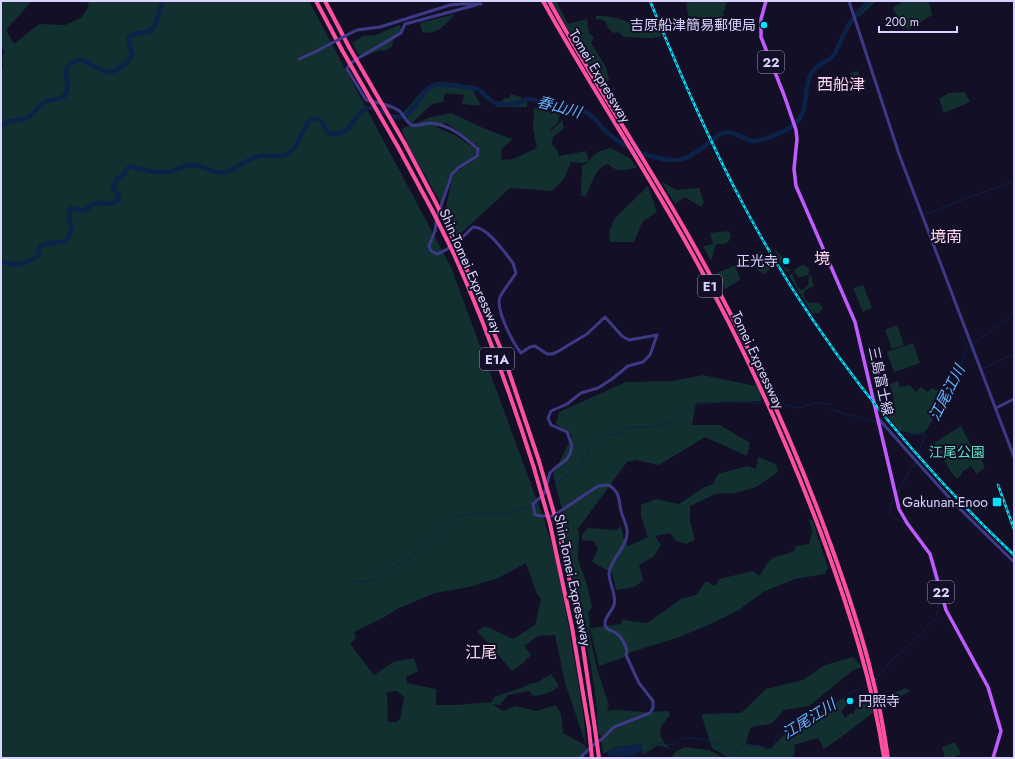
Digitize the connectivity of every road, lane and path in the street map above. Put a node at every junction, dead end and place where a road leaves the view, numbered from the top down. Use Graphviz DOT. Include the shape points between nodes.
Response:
graph roads {
  1 [pos="316,1"];
  2 [pos="325,1"];
  3 [pos="543,1"];
  4 [pos="549,1"];
  5 [pos="766,1"];
  6 [pos="849,1"];
  7 [pos="476,4"];
  8 [pos="482,4"];
  9 [pos="299,59"];
  10 [pos="596,86"];
  11 [pos="1014,399"];
  12 [pos="996,408"];
  13 [pos="878,421"];
  14 [pos="1014,457"];
  15 [pos="1014,562"];
  16 [pos="876,704"];
  17 [pos="580,758"];
  18 [pos="592,758"];
  19 [pos="598,758"];
  20 [pos="884,758"];
  21 [pos="888,758"];
  22 [pos="993,758"];
  1 -- 18 [label="highway, Shin-Tomei Expressway / E1A, bridge" via="432,210 471,293 496,357 534,468 550,524 572,627"];
  2 -- 19 [label="highway, Shin-Tomei Expressway / E1A, bridge" via="436,203 503,354 556,520 580,627"];
  3 -- 10 [label="highway, Tomei Expressway / E1"];
  4 -- 10 [label="highway, Tomei Expressway / E1"];
  5 -- 13 [label="main road, 三島富士線 / 22" via="761,19 762,40 794,124 797,139 794,169 796,186 855,322"];
  6 -- 12 [label="street" via="899,154"];
  7 -- 8 [label="street"];
  7 -- 9 [label="street, bridge" via="450,5 380,27 357,30"];
  7 -- 17 [label="street" via="405,24 401,33 361,56 348,67 366,100 397,109 411,125 429,123 450,129 478,149 477,156 452,174 429,246 431,251 437,254 478,226 495,241 515,268 516,273 500,298 500,307 509,334 521,353 535,346 547,354 557,352 587,334 605,317 629,340 658,336 650,355 643,362 628,366 598,388 581,393 552,411 548,418 551,425 567,432 572,446 566,460 550,473 544,494 533,504 535,515 553,516 598,486 609,485 616,490 627,536 610,570 609,578 615,598 605,625 609,630 618,633 638,683 653,702 650,713 614,727"];
  10 -- 16 [label="highway, Tomei Expressway / E1" via="718,300 760,387 789,452 835,572"];
  10 -- 16 [label="highway, Tomei Expressway / E1" via="659,185 722,298 765,384 818,509 840,572 866,652"];
  11 -- 12 [label="street"];
  12 -- 14 [label="street"];
  13 -- 15 [label="street" via="884,424 955,504"];
  13 -- 22 [label="main road, 三島富士線 / 22" via="899,509 930,554 946,610 988,687 1001,731"];
  16 -- 20 [label="highway, Tomei Expressway / E1"];
  16 -- 21 [label="highway, Tomei Expressway / E1"];
}
